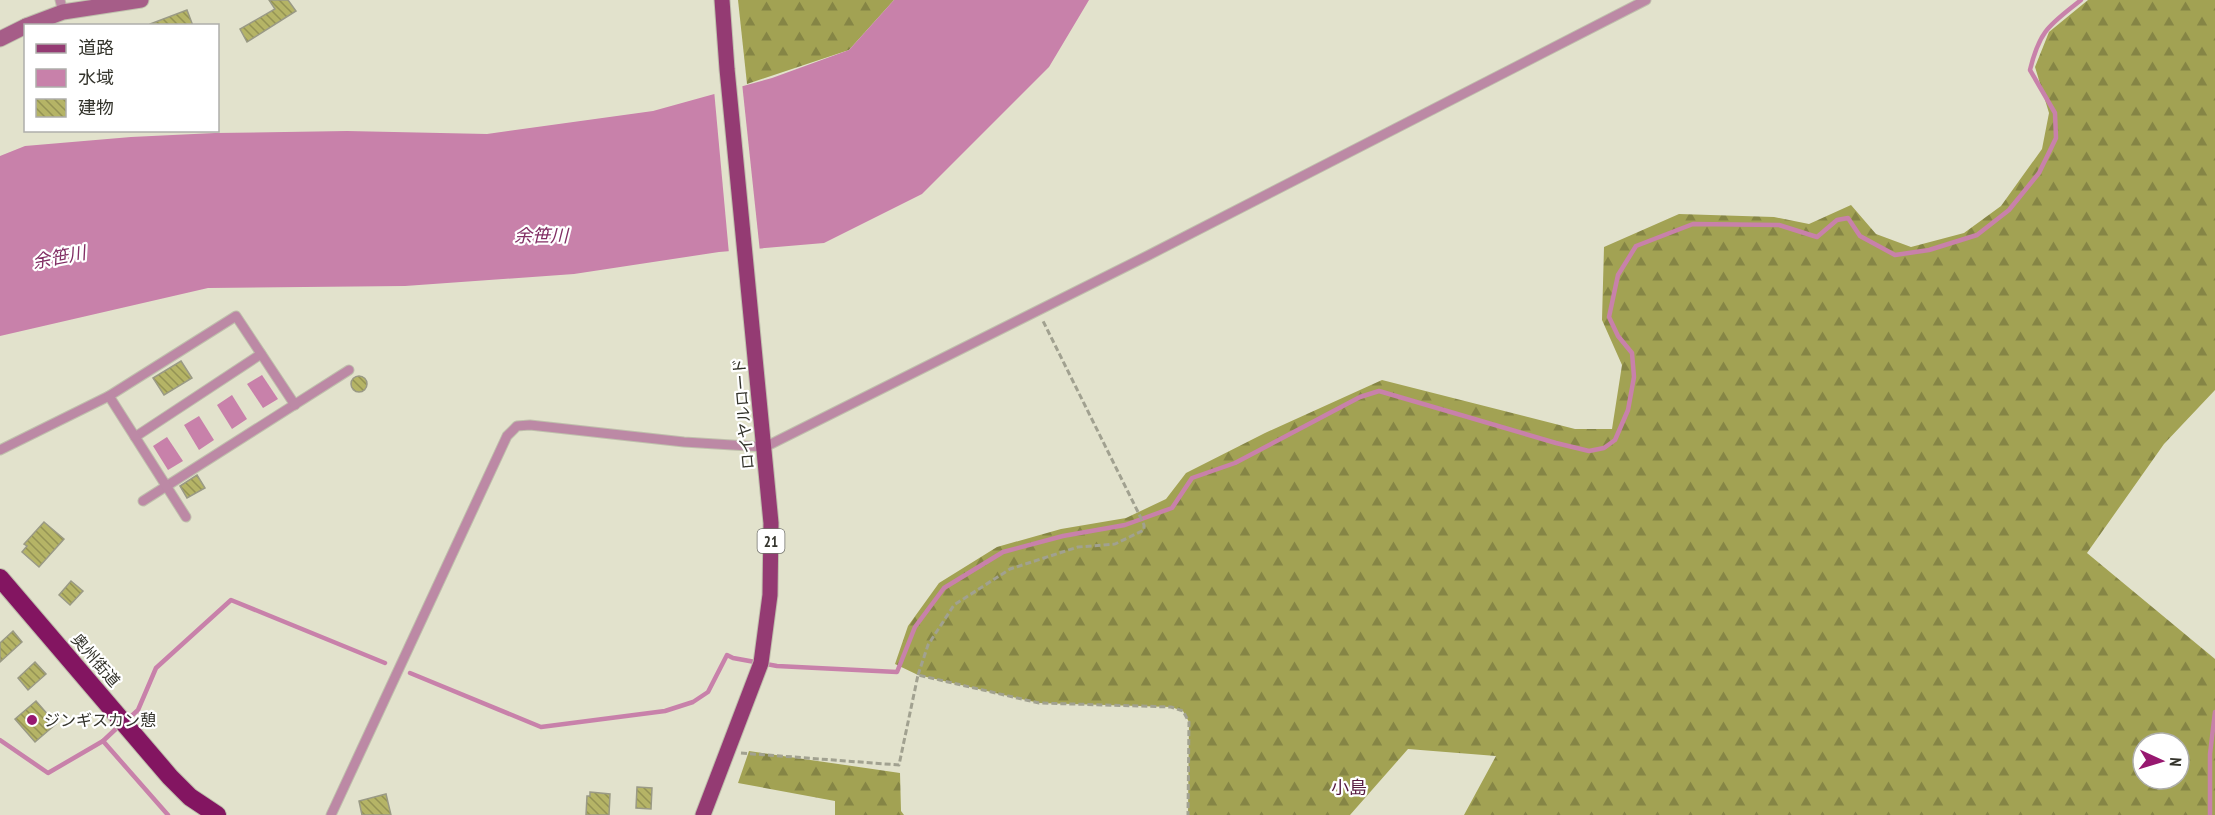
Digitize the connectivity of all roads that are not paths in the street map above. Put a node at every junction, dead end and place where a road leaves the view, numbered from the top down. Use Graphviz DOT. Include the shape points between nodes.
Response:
graph roads {
  1 [pos="141,0"];
  2 [pos="722,0"];
  3 [pos="1646,0"];
  4 [pos="62,6"];
  5 [pos="30,24"];
  6 [pos="24,27"];
  7 [pos="0,39"];
  8 [pos="261,354"];
  9 [pos="349,370"];
  10 [pos="109,396"];
  11 [pos="295,405"];
  12 [pos="135,437"];
  13 [pos="765,447"];
  14 [pos="0,450"];
  15 [pos="166,487"];
  16 [pos="143,501"];
  17 [pos="186,517"];
  18 [pos="0,579"];
  19 [pos="217,815"];
  20 [pos="332,815"];
  21 [pos="703,815"];
  1 -- 4 [label="street"];
  2 -- 13 [label="main road, ロイヤルロード / 21"];
  3 -- 13 [label="lane"];
  4 -- 5 [label="street"];
  6 -- 7 [label="street"];
  8 -- 10 [label="lane" via="236,316"];
  8 -- 11 [label="lane"];
  8 -- 12 [label="lane"];
  9 -- 11 [label="lane"];
  10 -- 12 [label="lane"];
  10 -- 14 [label="lane"];
  11 -- 15 [label="lane"];
  12 -- 15 [label="lane"];
  13 -- 20 [label="lane" via="530,424 517,426 507,436"];
  13 -- 21 [label="main road, ロイヤルロード / 21" via="771,523 770,596 760,663"];
  15 -- 16 [label="lane"];
  15 -- 17 [label="lane"];
  18 -- 19 [label="highway, 奥州街道" via="170,777"];
}
